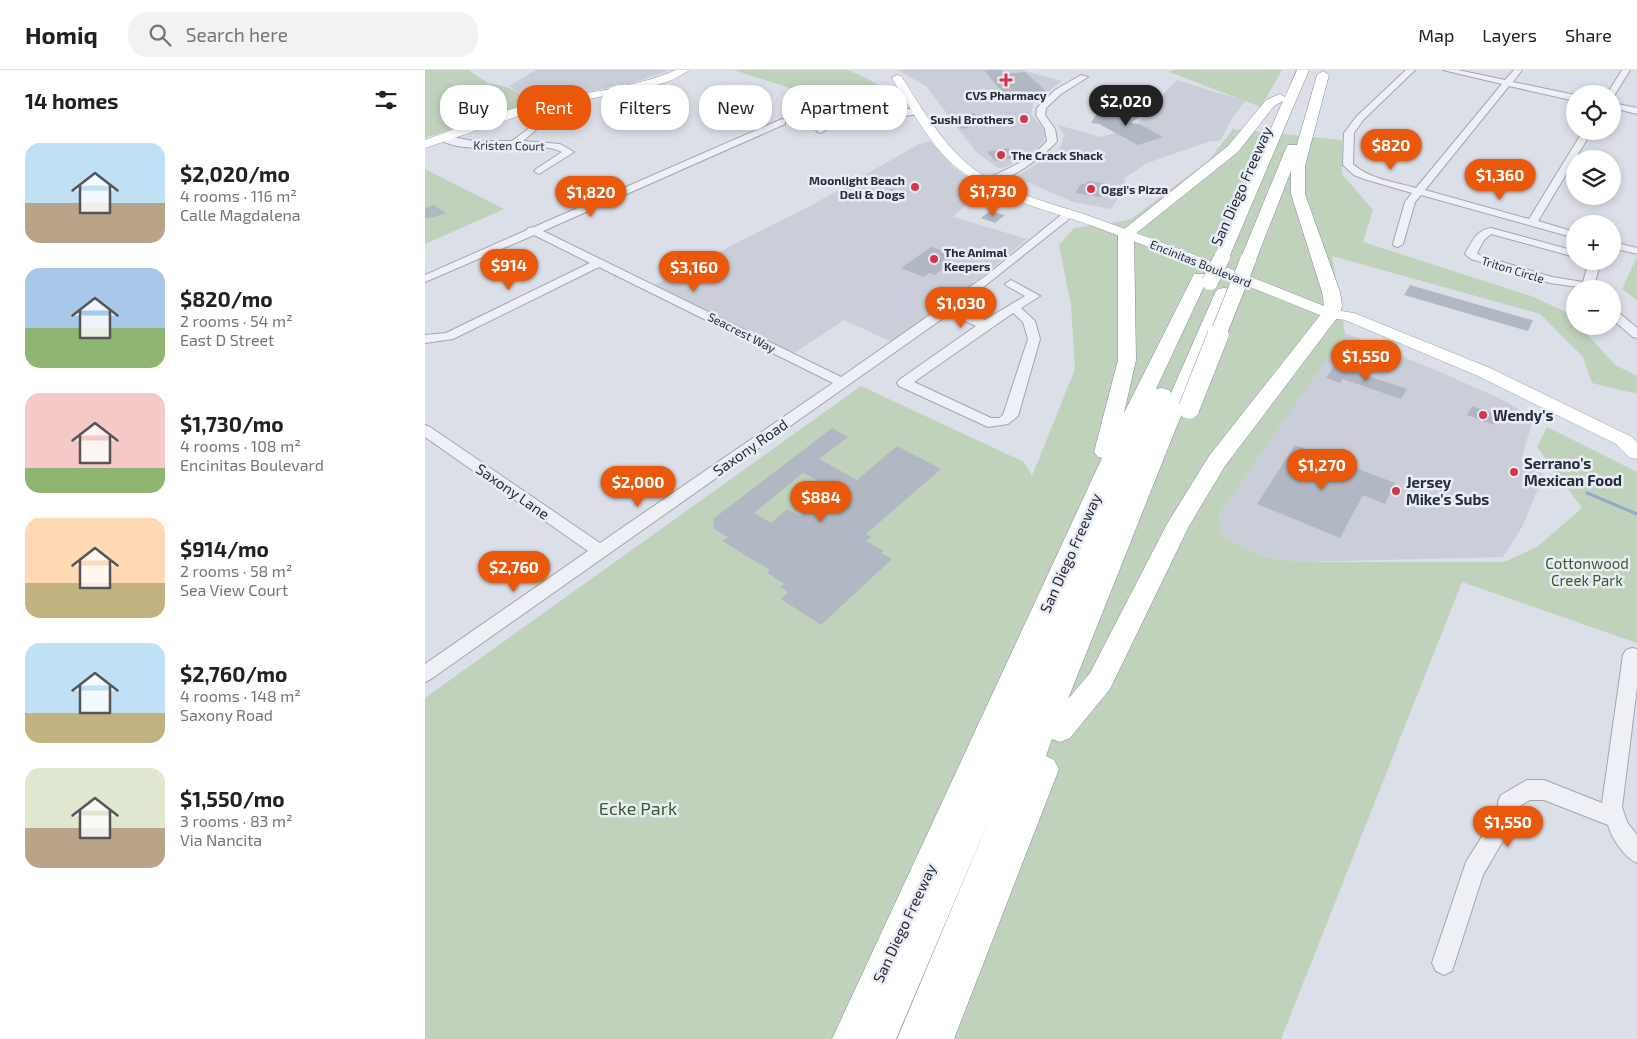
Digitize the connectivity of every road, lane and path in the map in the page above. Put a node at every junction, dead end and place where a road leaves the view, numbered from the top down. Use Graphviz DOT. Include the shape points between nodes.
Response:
graph roads {
  1 [pos="675,70"];
  2 [pos="685,70"];
  3 [pos="1295,70"];
  4 [pos="1303,70"];
  5 [pos="1411,70"];
  6 [pos="1447,70"];
  7 [pos="1518,70"];
  8 [pos="1626,70"];
  9 [pos="1322,72"];
  10 [pos="1084,77"];
  11 [pos="659,79"];
  12 [pos="1507,83"];
  13 [pos="636,85"];
  14 [pos="1617,85"];
  15 [pos="918,89"];
  16 [pos="601,93"];
  17 [pos="1566,96"];
  18 [pos="1281,98"];
  19 [pos="1621,108"];
  20 [pos="919,111"];
  21 [pos="1637,111"];
  22 [pos="907,112"];
  23 [pos="782,122"];
  24 [pos="530,130"];
  25 [pos="443,138"];
  26 [pos="1583,140"];
  27 [pos="425,144"];
  28 [pos="513,145"];
  29 [pos="978,163"];
  30 [pos="539,171"];
  31 [pos="994,179"];
  32 [pos="1418,192"];
  33 [pos="1070,213"];
  34 [pos="1532,223"];
  35 [pos="532,230"];
  36 [pos="1566,232"];
  37 [pos="1126,234"];
  38 [pos="1398,244"];
  39 [pos="1621,248"];
  40 [pos="1566,251"];
  41 [pos="1637,251"];
  42 [pos="1216,255"];
  43 [pos="1244,259"];
  44 [pos="598,262"];
  45 [pos="425,279"];
  46 [pos="1566,283"];
  47 [pos="1011,284"];
  48 [pos="1211,284"];
  49 [pos="1013,307"];
  50 [pos="948,309"];
  51 [pos="1331,314"];
  52 [pos="1621,321"];
  53 [pos="985,324"];
  54 [pos="1637,334"];
  55 [pos="426,339"];
  56 [pos="843,383"];
  57 [pos="425,430"];
  58 [pos="1637,453"];
  59 [pos="1095,497"];
  60 [pos="601,552"];
  61 [pos="1631,655"];
  62 [pos="425,674"];
  63 [pos="1060,729"];
  64 [pos="1615,818"];
  65 [pos="1637,852"];
  66 [pos="1443,963"];
  67 [pos="851,1039"];
  68 [pos="878,1039"];
  69 [pos="915,1039"];
  70 [pos="936,1039"];
  1 -- 11 [label="main road"];
  2 -- 11 [label="main road"];
  3 -- 18 [label="highway, San Diego Freeway"];
  4 -- 42 [label="highway"];
  5 -- 32 [label="street" via="1360,118 1349,133 1348,165 1357,173"];
  6 -- 12 [label="street"];
  7 -- 12 [label="street"];
  8 -- 14 [label="street"];
  9 -- 43 [label="highway"];
  9 -- 51 [label="highway" via="1298,166 1298,194 1331,292"];
  10 -- 31 [label="street" via="1041,106 1039,111 1050,130 1052,141 1048,146"];
  11 -- 13 [label="main road"];
  12 -- 17 [label="street"];
  12 -- 32 [label="street"];
  15 -- 20 [label="main road, Encinitas Boulevard" via="893,76"];
  16 -- 25 [label="main road" via="537,106"];
  18 -- 37 [label="highway" via="1270,103 1233,149"];
  18 -- 42 [label="highway, San Diego Freeway"];
  19 -- 21 [label="street"];
  20 -- 22 [label="street"];
  20 -- 31 [label="main road, Encinitas Boulevard" via="952,157 968,170"];
  23 -- 35 [label="street"];
  24 -- 28 [label="street"];
  25 -- 27 [label="main road"];
  25 -- 28 [label="street, Kristen Court" via="465,144"];
  26 -- 34 [label="street"];
  28 -- 30 [label="street, Kristen Court" via="563,148 569,152"];
  29 -- 31 [label="main road, Encinitas Boulevard"];
  31 -- 33 [label="main road, Encinitas Boulevard" via="1030,201"];
  32 -- 34 [label="street"];
  32 -- 38 [label="street" via="1410,202"];
  33 -- 37 [label="main road, Encinitas Boulevard"];
  33 -- 50 [label="street, Saxony Road"];
  34 -- 36 [label="street"];
  35 -- 44 [label="street, Seacrest Way"];
  35 -- 45 [label="street"];
  37 -- 51 [label="main road, Encinitas Boulevard"];
  37 -- 59 [label="highway" via="1127,360"];
  39 -- 41 [label="street"];
  40 -- 46 [label="street, Triton Circle" via="1491,230 1482,234 1471,254"];
  42 -- 48 [label="highway, bridge"];
  43 -- 48 [label="highway"];
  43 -- 63 [label="highway, bridge" via="1189,408"];
  44 -- 55 [label="street" via="449,336"];
  44 -- 56 [label="street, Seacrest Way"];
  47 -- 49 [label="street" via="1034,296"];
  48 -- 59 [label="highway, San Diego Freeway"];
  48 -- 68 [label="highway"];
  48 -- 69 [label="highway" via="1166,428"];
  49 -- 53 [label="street"];
  49 -- 53 [label="street" via="1029,321 1034,339 1011,416 1006,420 988,422 904,383"];
  50 -- 53 [label="street"];
  50 -- 56 [label="street, Saxony Road"];
  51 -- 58 [label="main road, Encinitas Boulevard" via="1344,324 1497,389 1618,452"];
  51 -- 63 [label="highway" via="1217,461 1178,524 1099,681"];
  52 -- 54 [label="street"];
  56 -- 60 [label="street, Saxony Road"];
  57 -- 60 [label="street, Saxony Lane"];
  59 -- 67 [label="highway, San Diego Freeway"];
  60 -- 62 [label="street, Saxony Road"];
  61 -- 64 [label="street" via="1612,807"];
  63 -- 70 [label="highway"];
  64 -- 65 [label="street"];
  64 -- 66 [label="street" via="1544,790 1527,790 1507,802 1508,813 1474,870"];
}
